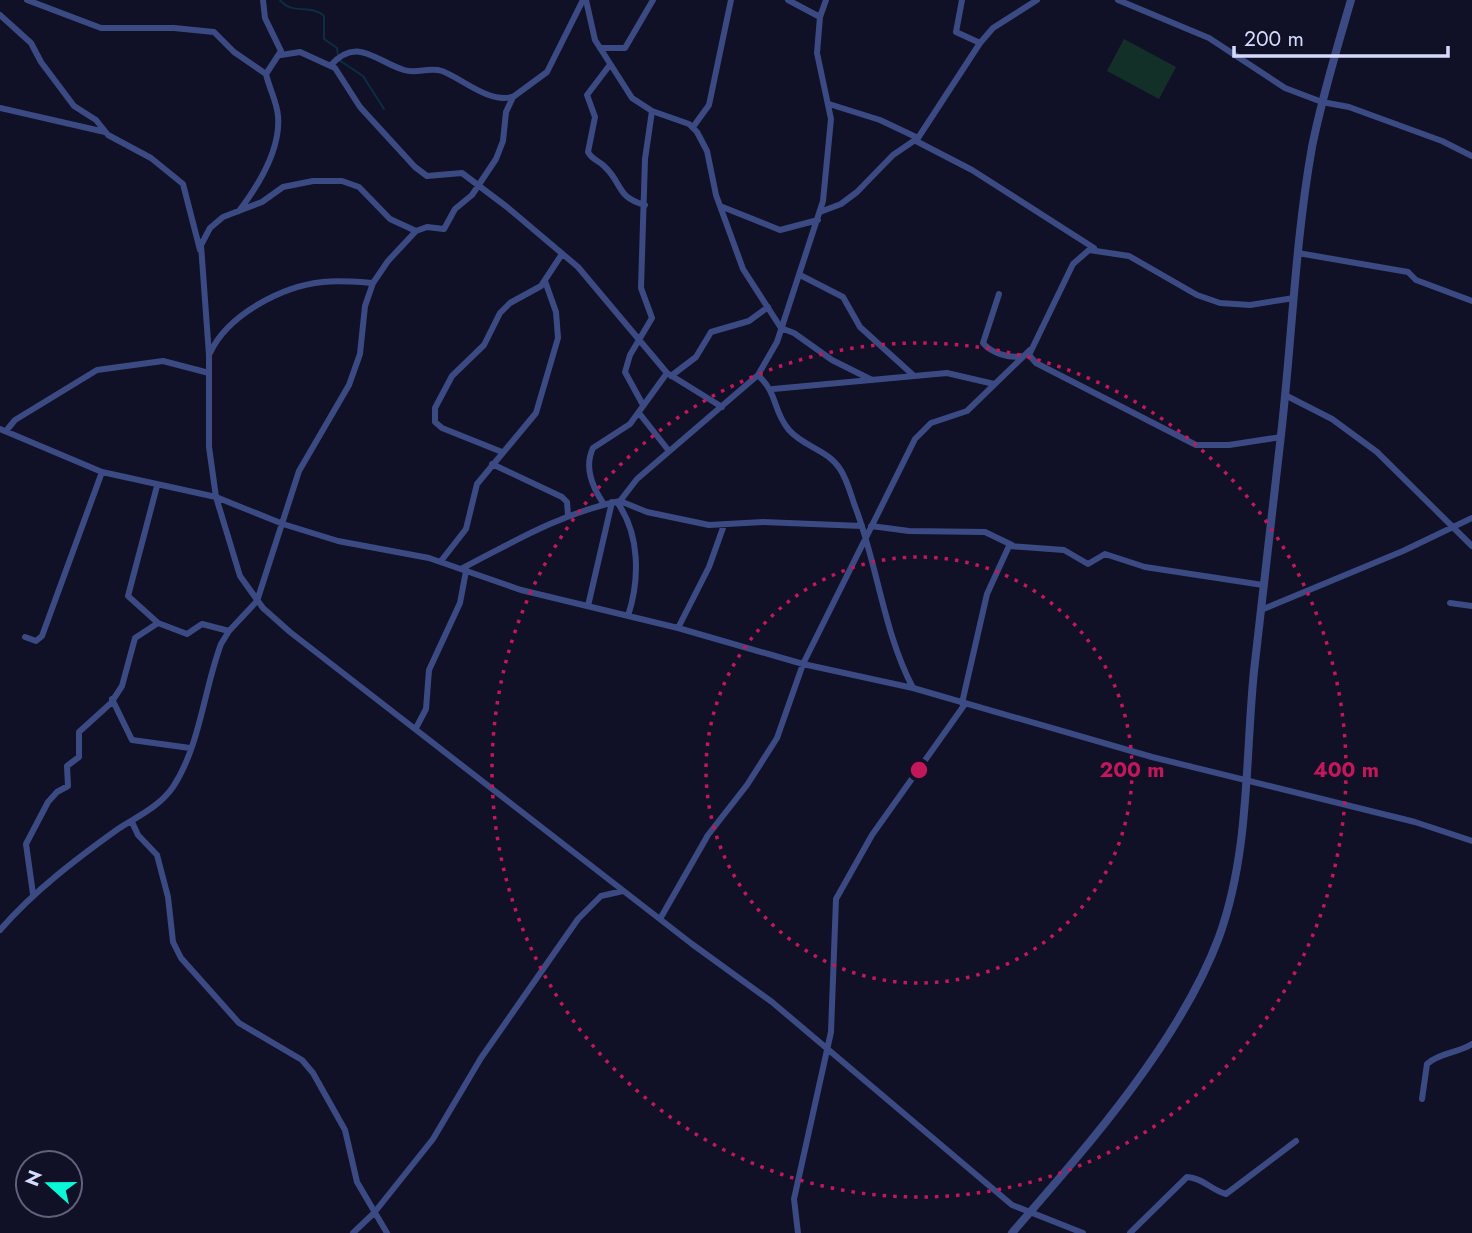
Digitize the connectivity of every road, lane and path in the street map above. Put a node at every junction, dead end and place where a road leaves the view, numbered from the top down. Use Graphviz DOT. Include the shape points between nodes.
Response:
graph roads {
  1 [pos="27,0"];
  2 [pos="263,0"];
  3 [pos="585,0"];
  4 [pos="653,0"];
  5 [pos="731,0"];
  6 [pos="789,0"];
  7 [pos="826,0"];
  8 [pos="962,0"];
  9 [pos="1037,0"];
  10 [pos="1118,0"];
  11 [pos="1351,0"];
  12 [pos="0,15"];
  13 [pos="820,17"];
  14 [pos="980,43"];
  15 [pos="600,48"];
  16 [pos="281,55"];
  17 [pos="331,65"];
  18 [pos="609,66"];
  19 [pos="266,74"];
  20 [pos="513,97"];
  21 [pos="1322,102"];
  22 [pos="829,104"];
  23 [pos="0,108"];
  24 [pos="652,111"];
  25 [pos="693,127"];
  26 [pos="105,132"];
  27 [pos="917,140"];
  28 [pos="1472,156"];
  29 [pos="478,184"];
  30 [pos="645,205"];
  31 [pos="720,206"];
  32 [pos="239,211"];
  33 [pos="820,212"];
  34 [pos="818,220"];
  35 [pos="416,231"];
  36 [pos="1094,249"];
  37 [pos="201,252"];
  38 [pos="1298,253"];
  39 [pos="562,254"];
  40 [pos="800,275"];
  41 [pos="545,281"];
  42 [pos="373,283"];
  43 [pos="999,294"];
  44 [pos="1294,298"];
  45 [pos="1472,301"];
  46 [pos="768,307"];
  47 [pos="781,328"];
  48 [pos="639,340"];
  49 [pos="1030,349"];
  50 [pos="209,355"];
  51 [pos="1023,356"];
  52 [pos="209,373"];
  53 [pos="669,375"];
  54 [pos="758,376"];
  55 [pos="913,376"];
  56 [pos="872,380"];
  57 [pos="994,384"];
  58 [pos="773,389"];
  59 [pos="1285,395"];
  60 [pos="643,405"];
  61 [pos="722,407"];
  62 [pos="639,412"];
  63 [pos="3,430"];
  64 [pos="1281,437"];
  65 [pos="670,451"];
  66 [pos="502,452"];
  67 [pos="492,464"];
  68 [pos="102,472"];
  69 [pos="157,486"];
  70 [pos="216,497"];
  71 [pos="617,502"];
  72 [pos="603,503"];
  73 [pos="568,515"];
  74 [pos="1472,518"];
  75 [pos="283,524"];
  76 [pos="724,525"];
  77 [pos="862,526"];
  78 [pos="871,526"];
  79 [pos="1452,527"];
  80 [pos="866,538"];
  81 [pos="1013,545"];
  82 [pos="1472,546"];
  83 [pos="441,561"];
  84 [pos="463,570"];
  85 [pos="1263,585"];
  86 [pos="257,601"];
  87 [pos="1450,603"];
  88 [pos="588,606"];
  89 [pos="1472,606"];
  90 [pos="1261,610"];
  91 [pos="628,616"];
  92 [pos="158,623"];
  93 [pos="678,628"];
  94 [pos="229,631"];
  95 [pos="25,638"];
  96 [pos="803,664"];
  97 [pos="913,688"];
  98 [pos="112,699"];
  99 [pos="963,704"];
  100 [pos="416,728"];
  101 [pos="190,748"];
  102 [pos="1248,783"];
  103 [pos="132,822"];
  104 [pos="1472,841"];
  105 [pos="604,876"];
  106 [pos="624,891"];
  107 [pos="33,894"];
  108 [pos="601,896"];
  109 [pos="660,919"];
  110 [pos="0,930"];
  111 [pos="1472,1044"];
  112 [pos="828,1047"];
  113 [pos="1422,1099"];
  114 [pos="1296,1141"];
  115 [pos="1030,1212"];
  116 [pos="373,1213"];
  117 [pos="353,1233"];
  118 [pos="387,1233"];
  119 [pos="798,1233"];
  120 [pos="1012,1233"];
  121 [pos="1083,1233"];
  122 [pos="1130,1233"];
  1 -- 19 [label="street" via="101,28 214,32"];
  2 -- 16 [label="street" via="265,18"];
  3 -- 15 [label="street"];
  3 -- 20 [label="street" via="547,72"];
  4 -- 15 [label="street" via="623,50"];
  5 -- 25 [label="street" via="709,105"];
  6 -- 13 [label="street"];
  7 -- 13 [label="street"];
  8 -- 14 [label="street" via="956,32"];
  9 -- 14 [label="street" via="993,28"];
  10 -- 21 [label="street" via="1209,37 1285,88"];
  11 -- 21 [label="street"];
  12 -- 26 [label="street" via="31,43 68,99"];
  13 -- 22 [label="street" via="817,63"];
  14 -- 27 [label="street"];
  15 -- 18 [label="street"];
  16 -- 17 [label="street" via="300,52"];
  16 -- 19 [label="street"];
  17 -- 20 [label="street" via="343,53 359,51 404,70 438,70 500,98"];
  17 -- 29 [label="street" via="360,107 420,172 436,176 462,173"];
  18 -- 24 [label="street" via="632,98"];
  18 -- 30 [label="street" via="587,95 595,117 588,152 607,168 624,196"];
  19 -- 32 [label="street" via="278,116 275,141 257,185"];
  20 -- 29 [label="street" via="499,152"];
  21 -- 28 [label="street" via="1349,107"];
  21 -- 38 [label="street"];
  22 -- 27 [label="street" via="880,120"];
  22 -- 33 [label="street" via="830,136"];
  23 -- 26 [label="street"];
  24 -- 25 [label="street"];
  24 -- 30 [label="street"];
  25 -- 31 [label="street" via="707,151"];
  26 -- 37 [label="street" via="151,158 183,184"];
  27 -- 33 [label="street" via="893,155 849,198"];
  27 -- 36 [label="street"];
  29 -- 35 [label="street" via="444,229"];
  29 -- 39 [label="street"];
  30 -- 48 [label="street" via="642,295 652,318"];
  31 -- 34 [label="street" via="780,230"];
  31 -- 46 [label="street" via="743,270"];
  32 -- 35 [label="street" via="290,185 342,181 363,190 390,219"];
  32 -- 37 [label="street" via="210,228"];
  33 -- 34 [label="street"];
  34 -- 40 [label="street"];
  35 -- 42 [label="street"];
  36 -- 44 [label="street" via="1129,256 1220,303 1250,305"];
  36 -- 49 [label="street" via="1073,264"];
  37 -- 50 [label="street"];
  38 -- 44 [label="street"];
  38 -- 45 [label="street" via="1408,272 1416,280"];
  39 -- 41 [label="street"];
  39 -- 48 [label="street"];
  40 -- 47 [label="street"];
  40 -- 55 [label="street" via="843,297 860,327"];
  41 -- 66 [label="street" via="556,312 556,346 536,413"];
  41 -- 66 [label="street" via="536,291 504,307 484,345 452,376 434,413 442,428"];
  42 -- 50 [label="street" via="324,282 287,290 239,319"];
  42 -- 75 [label="street" via="355,372 303,464"];
  43 -- 51 [label="street" via="983,342 1011,357"];
  44 -- 59 [label="street"];
  46 -- 47 [label="street"];
  46 -- 53 [label="street" via="749,321 711,332 696,357"];
  47 -- 54 [label="street"];
  47 -- 56 [label="street"];
  48 -- 53 [label="street"];
  48 -- 60 [label="street" via="625,363 625,372"];
  49 -- 51 [label="street"];
  49 -- 64 [label="street" via="1029,355 1037,363 1196,445"];
  50 -- 52 [label="street"];
  51 -- 57 [label="street"];
  52 -- 63 [label="street" via="163,361 97,370"];
  52 -- 70 [label="street" via="209,447"];
  53 -- 60 [label="street"];
  53 -- 61 [label="street"];
  54 -- 58 [label="street"];
  54 -- 61 [label="street"];
  55 -- 56 [label="street"];
  55 -- 57 [label="street" via="957,374"];
  56 -- 58 [label="street"];
  57 -- 78 [label="street" via="967,411 937,421 920,433"];
  58 -- 77 [label="street" via="777,408 791,432 841,470"];
  59 -- 64 [label="street"];
  59 -- 79 [label="street" via="1332,419 1377,452"];
  60 -- 62 [label="street"];
  61 -- 65 [label="street"];
  62 -- 65 [label="street"];
  62 -- 72 [label="street" via="612,438 597,443 591,454 592,482"];
  63 -- 68 [label="street"];
  64 -- 85 [label="street"];
  65 -- 71 [label="street"];
  66 -- 67 [label="street"];
  67 -- 73 [label="street" via="562,497"];
  67 -- 83 [label="street" via="474,490 463,535"];
  68 -- 69 [label="street"];
  68 -- 95 [label="street" via="42,636 36,641"];
  69 -- 70 [label="street"];
  69 -- 92 [label="street" via="128,596"];
  70 -- 75 [label="street"];
  70 -- 86 [label="street" via="235,566"];
  71 -- 72 [label="street"];
  71 -- 76 [label="street" via="653,514"];
  71 -- 88 [label="street"];
  71 -- 91 [label="street" via="634,534 634,593"];
  72 -- 73 [label="street"];
  73 -- 84 [label="street"];
  74 -- 79 [label="street"];
  75 -- 83 [label="street" via="338,541"];
  75 -- 86 [label="street"];
  76 -- 77 [label="street"];
  76 -- 93 [label="street"];
  77 -- 80 [label="street"];
  78 -- 80 [label="street"];
  78 -- 81 [label="street" via="985,532"];
  79 -- 82 [label="street"];
  79 -- 90 [label="street"];
  80 -- 96 [label="street"];
  80 -- 97 [label="street" via="900,662"];
  81 -- 85 [label="street" via="1068,552 1088,564 1105,554 1145,567"];
  81 -- 99 [label="street" via="1005,551 987,594"];
  83 -- 84 [label="street"];
  84 -- 88 [label="street"];
  84 -- 100 [label="street" via="460,603 429,670 426,709"];
  85 -- 90 [label="street"];
  86 -- 94 [label="street"];
  86 -- 100 [label="street" via="290,632"];
  87 -- 89 [label="street"];
  88 -- 91 [label="street"];
  90 -- 102 [label="street"];
  91 -- 93 [label="street"];
  92 -- 94 [label="street" via="187,634 202,624"];
  92 -- 98 [label="street" via="135,638 122,686"];
  93 -- 96 [label="street"];
  94 -- 101 [label="street"];
  96 -- 97 [label="street"];
  96 -- 109 [label="street" via="765,761 708,835"];
  97 -- 99 [label="street"];
  98 -- 101 [label="street" via="132,740"];
  98 -- 107 [label="street" via="79,732 79,757 67,766 66,788 48,802 29,837 26,850"];
  99 -- 102 [label="street"];
  99 -- 112 [label="street" via="838,891"];
  100 -- 105 [label="street"];
  101 -- 103 [label="street" via="172,789"];
  102 -- 104 [label="street" via="1415,822"];
  102 -- 115 [label="street" via="1230,899 1219,937 1196,986 1128,1091"];
  103 -- 107 [label="street"];
  103 -- 116 [label="street" via="157,855 173,942 181,958 239,1023 302,1060 313,1073 345,1130 357,1182"];
  105 -- 106 [label="street"];
  105 -- 108 [label="street"];
  106 -- 108 [label="street"];
  106 -- 109 [label="street"];
  107 -- 110 [label="street"];
  108 -- 116 [label="street" via="547,960 433,1139"];
  109 -- 112 [label="street"];
  111 -- 113 [label="street" via="1427,1064"];
  112 -- 115 [label="street" via="947,1152 1013,1205"];
  112 -- 119 [label="street" via="794,1199"];
  114 -- 122 [label="street" via="1226,1194 1214,1191 1199,1178 1187,1177"];
  115 -- 120 [label="street"];
  115 -- 121 [label="street"];
  116 -- 117 [label="street"];
  116 -- 118 [label="street"];
}
